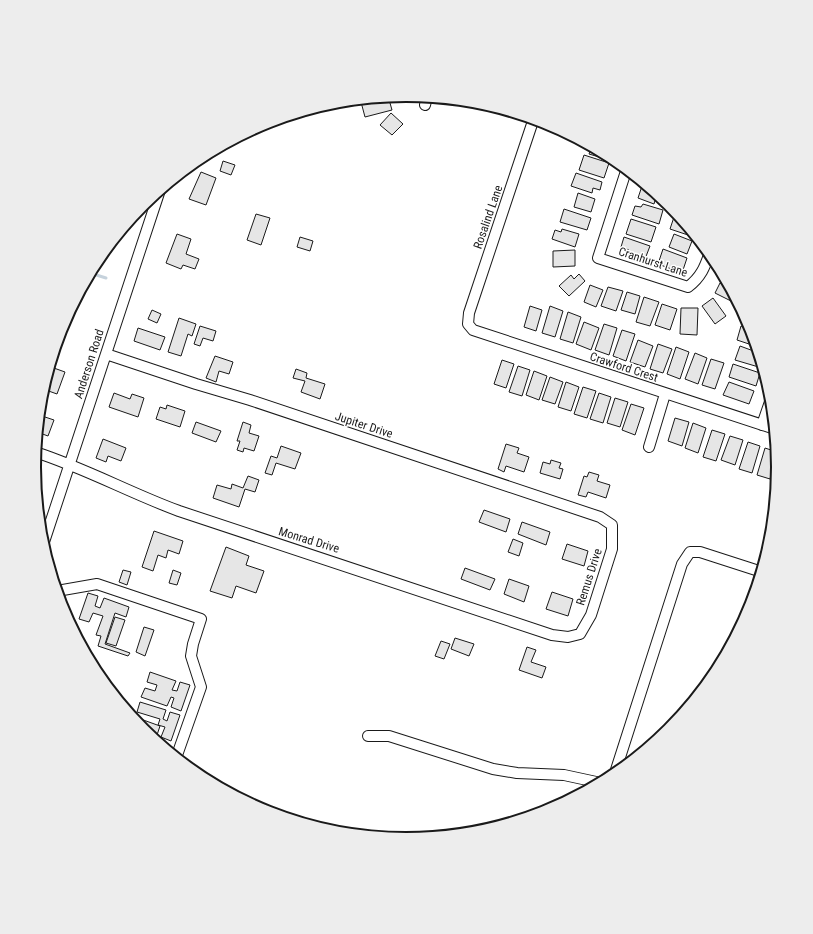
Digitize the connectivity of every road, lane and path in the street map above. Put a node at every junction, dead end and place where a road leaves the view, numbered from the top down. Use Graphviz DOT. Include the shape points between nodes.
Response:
graph roads {
  1 [pos="532,124"];
  2 [pos="625,174"];
  3 [pos="156,201"];
  4 [pos="707,260"];
  5 [pos="468,324"];
  6 [pos="106,354"];
  7 [pos="665,394"];
  8 [pos="767,409"];
  9 [pos="762,425"];
  10 [pos="770,427"];
  11 [pos="649,447"];
  12 [pos="42,454"];
  13 [pos="70,463"];
  14 [pos="612,525"];
  15 [pos="47,533"];
  16 [pos="757,570"];
  17 [pos="62,590"];
  18 [pos="579,634"];
  19 [pos="368,736"];
  20 [pos="178,752"];
  21 [pos="617,766"];
  22 [pos="593,781"];
  1 -- 5 [label="street, Rosalind Lane" via="469,313"];
  2 -- 4 [label="street, Cranhurst Lane" via="598,258 688,287 704,271"];
  3 -- 6 [label="street, Anderson Road"];
  5 -- 7 [label="street, Crawford Crest" via="473,330"];
  6 -- 13 [label="street, Anderson Road"];
  6 -- 14 [label="street, Jupiter Drive" via="568,508 590,513"];
  7 -- 9 [label="street, Crawford Crest"];
  7 -- 11 [label="street"];
  8 -- 9 [label="street"];
  9 -- 10 [label="street, Crawford Crest"];
  12 -- 13 [label="street, Monrad Drive"];
  13 -- 15 [label="street, Anderson Road"];
  13 -- 18 [label="street, Monrad Drive" via="151,500 252,536 552,634 568,637"];
  14 -- 18 [label="street, Remus Drive" via="612,549 591,615"];
  16 -- 21 [label="street" via="700,552 690,552 682,564"];
  17 -- 20 [label="street" via="97,584 201,618 191,656 201,687"];
  19 -- 22 [label="street" via="389,736 493,769 564,775"];
}
